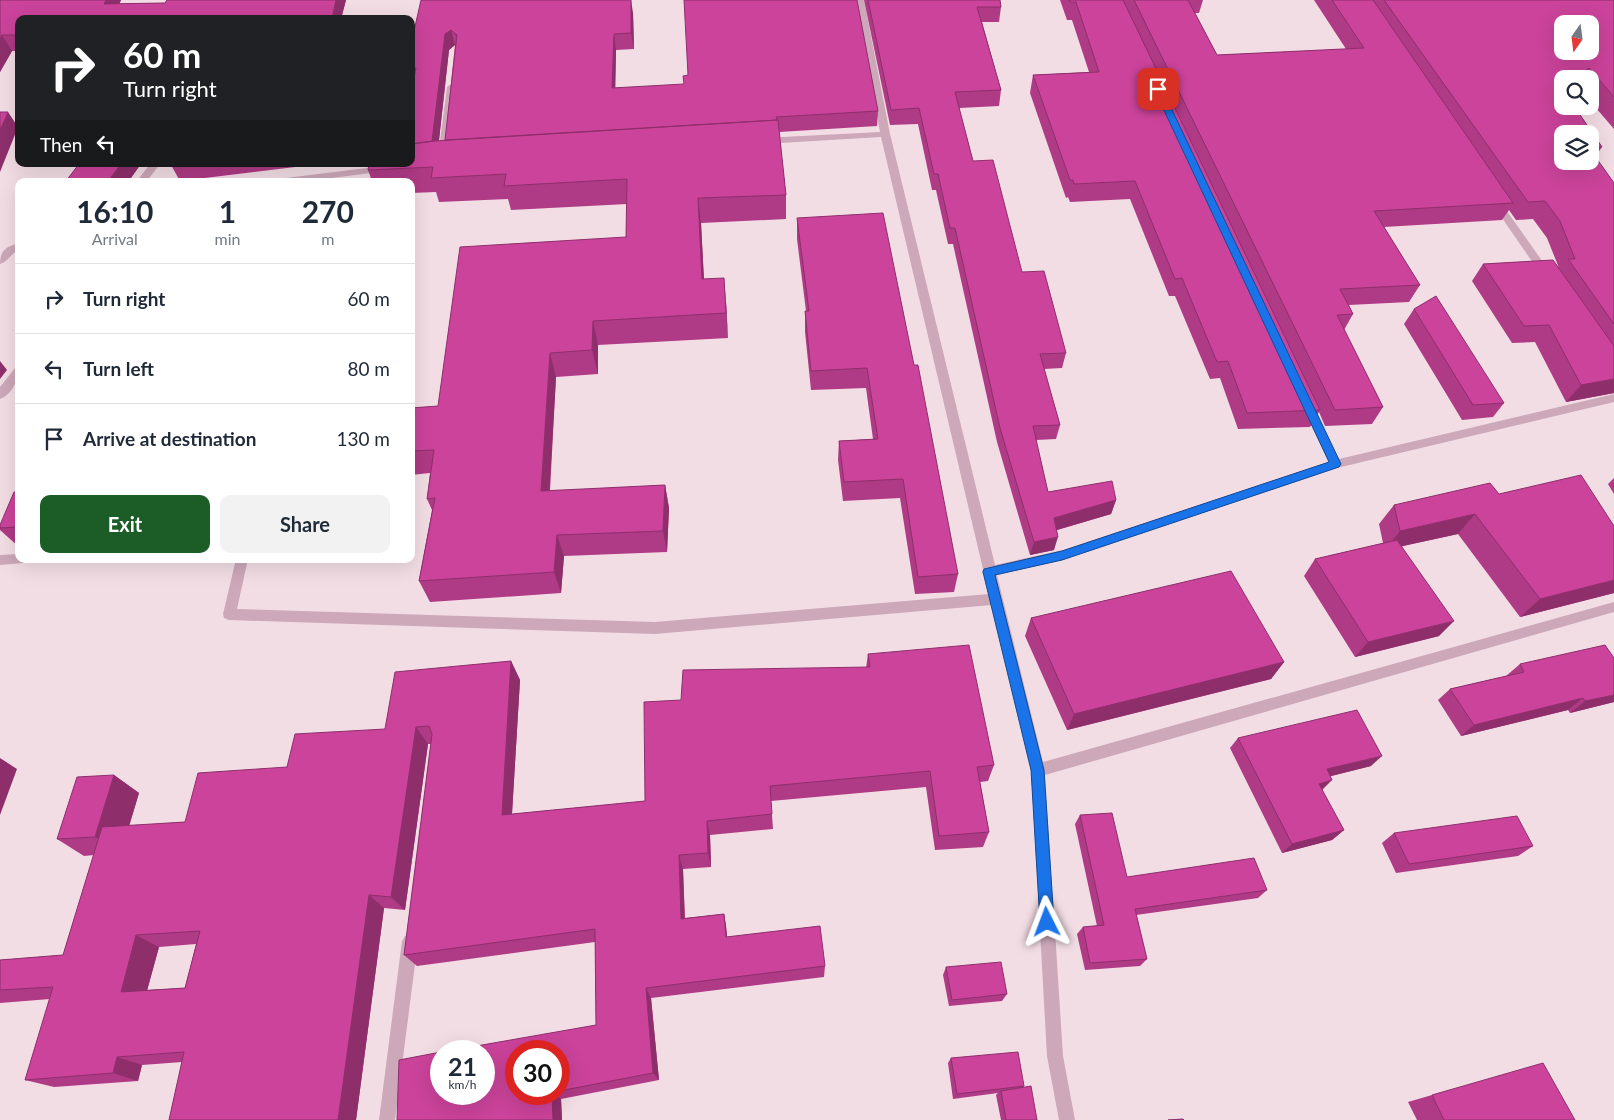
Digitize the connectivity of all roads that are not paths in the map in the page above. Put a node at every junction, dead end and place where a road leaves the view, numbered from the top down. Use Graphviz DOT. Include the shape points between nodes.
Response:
graph roads {
  1 [pos="860,0"];
  2 [pos="452,78"];
  3 [pos="885,134"];
  4 [pos="757,142"];
  5 [pos="443,161"];
  6 [pos="153,167"];
  7 [pos="394,167"];
  8 [pos="144,178"];
  9 [pos="309,178"];
  10 [pos="1491,194"];
  11 [pos="15,248"];
  12 [pos="0,261"];
  13 [pos="1553,284"];
  14 [pos="15,376"];
  15 [pos="1302,393"];
  16 [pos="0,395"];
  17 [pos="1614,398"];
  18 [pos="1336,464"];
  19 [pos="15,558"];
  20 [pos="0,560"];
  21 [pos="241,563"];
  22 [pos="988,572"];
  23 [pos="995,599"];
  24 [pos="1614,607"];
  25 [pos="1038,770"];
  26 [pos="412,926"];
  27 [pos="387,1120"];
  28 [pos="1067,1120"];
  1 -- 3 [label="street"];
  2 -- 5 [label="street"];
  3 -- 4 [label="street"];
  3 -- 22 [label="street"];
  6 -- 8 [label="street"];
  7 -- 9 [label="street"];
  10 -- 13 [label="street"];
  11 -- 12 [label="street"];
  14 -- 16 [label="street"];
  15 -- 18 [label="street"];
  17 -- 18 [label="street"];
  18 -- 22 [label="street" via="1062,555"];
  19 -- 20 [label="street"];
  21 -- 23 [label="street" via="229,614 655,628"];
  22 -- 23 [label="street"];
  23 -- 25 [label="street"];
  24 -- 25 [label="street"];
  25 -- 28 [label="street" via="1055,1056"];
  26 -- 27 [label="street"];
}
